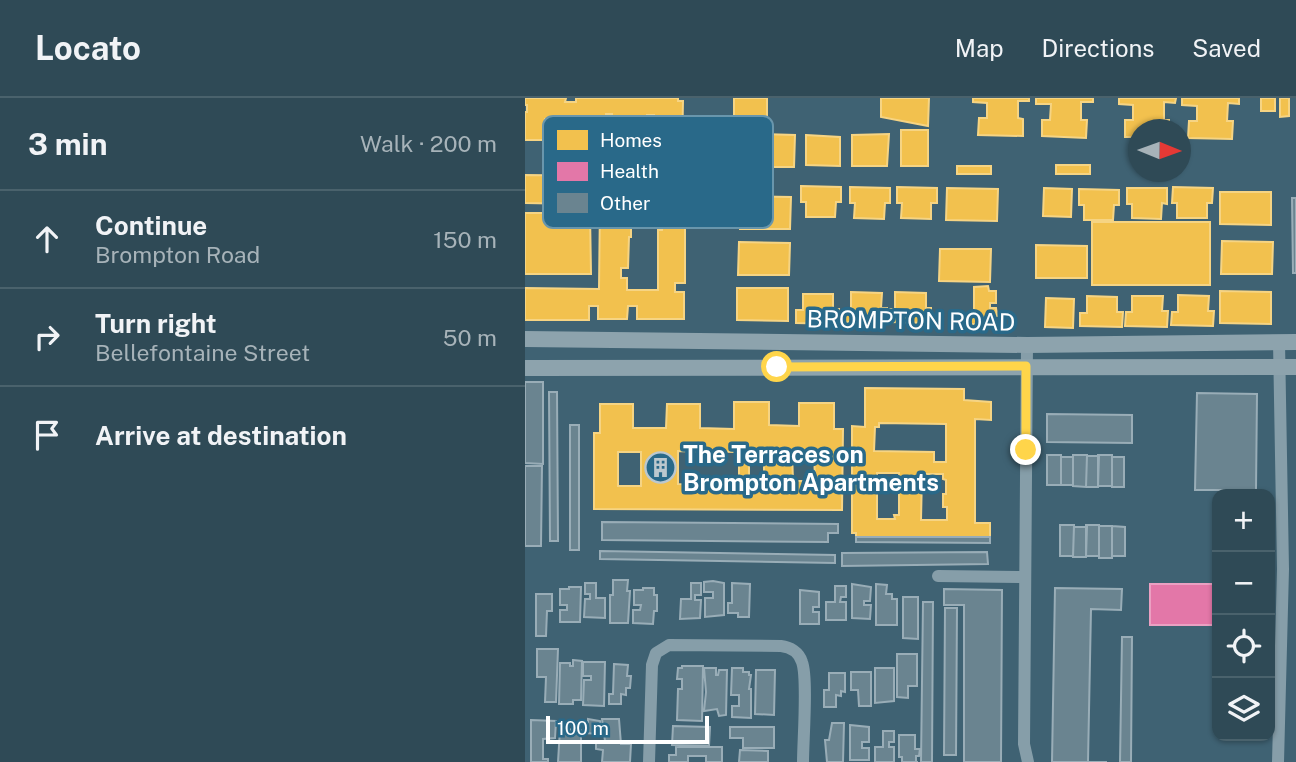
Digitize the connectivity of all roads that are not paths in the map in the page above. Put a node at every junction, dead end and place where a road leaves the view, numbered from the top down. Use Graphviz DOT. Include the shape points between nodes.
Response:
graph roads {
  1 [pos="525,340"];
  2 [pos="776,341"];
  3 [pos="1288,342"];
  4 [pos="1027,345"];
  5 [pos="1026,366"];
  6 [pos="777,367"];
  7 [pos="1289,367"];
  8 [pos="525,368"];
  9 [pos="938,576"];
  10 [pos="1025,577"];
  11 [pos="649,762"];
  12 [pos="803,762"];
  13 [pos="1028,762"];
  14 [pos="1278,762"];
  1 -- 2 [label="street, BROMPTON ROAD"];
  2 -- 4 [label="street, BROMPTON ROAD"];
  2 -- 6 [label="street"];
  3 -- 4 [label="street, BROMPTON ROAD"];
  3 -- 7 [label="street"];
  4 -- 5 [label="street"];
  5 -- 6 [label="street, BROMPTON ROAD"];
  5 -- 7 [label="street, BROMPTON ROAD"];
  5 -- 10 [label="street"];
  6 -- 8 [label="street, BROMPTON ROAD"];
  7 -- 14 [label="street"];
  9 -- 10 [label="street"];
  10 -- 13 [label="street" via="1024,744"];
  11 -- 12 [label="street" via="652,665 665,646 787,647 801,658"];
}
